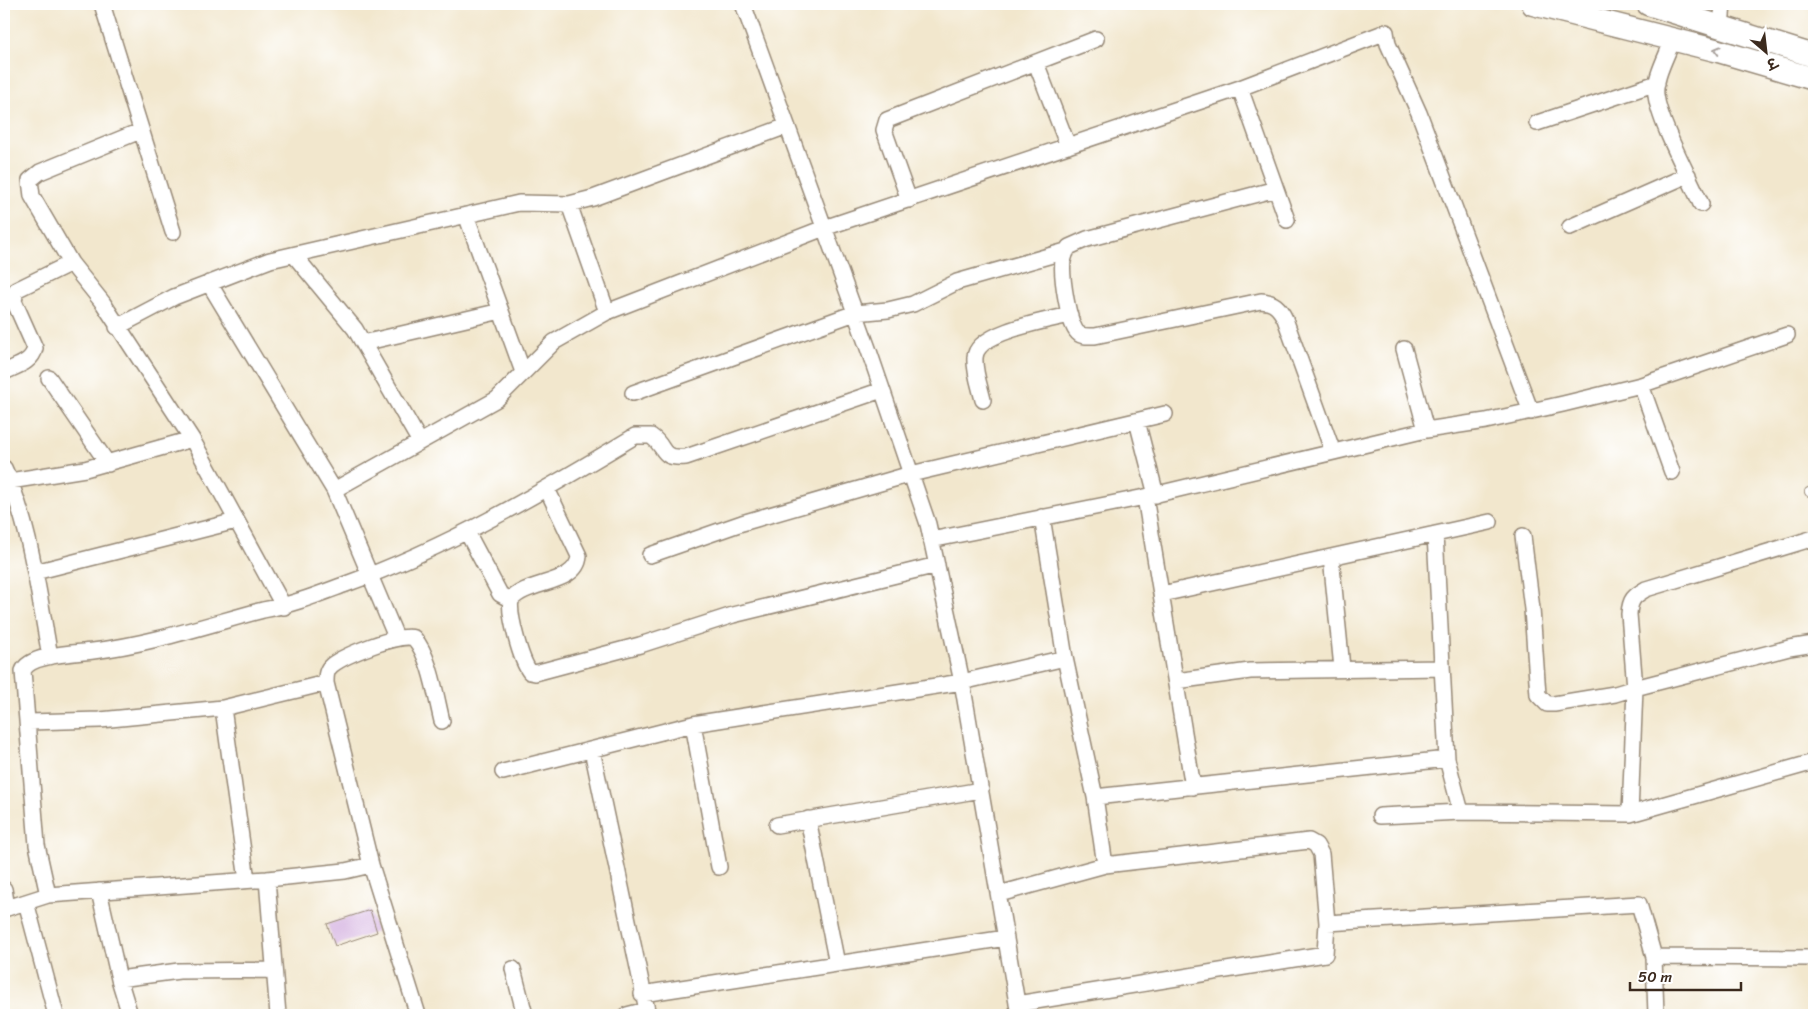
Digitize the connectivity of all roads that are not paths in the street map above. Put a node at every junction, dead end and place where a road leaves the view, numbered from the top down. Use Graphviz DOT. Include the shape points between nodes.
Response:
graph roads {
  1 [pos="102,4"];
  2 [pos="742,4"];
  3 [pos="1533,4"];
  4 [pos="1648,4"];
  5 [pos="1723,4"];
  6 [pos="1721,27"];
  7 [pos="1096,39"];
  8 [pos="1674,39"];
  9 [pos="1814,56"];
  10 [pos="1036,63"];
  11 [pos="1814,79"];
  12 [pos="1657,83"];
  13 [pos="1240,88"];
  14 [pos="1537,123"];
  15 [pos="787,126"];
  16 [pos="140,131"];
  17 [pos="1068,146"];
  18 [pos="1688,175"];
  19 [pos="1276,190"];
  20 [pos="909,200"];
  21 [pos="569,204"];
  22 [pos="1700,204"];
  23 [pos="466,215"];
  24 [pos="1287,220"];
  25 [pos="1570,227"];
  26 [pos="824,228"];
  27 [pos="173,232"];
  28 [pos="1066,251"];
  29 [pos="294,255"];
  30 [pos="71,263"];
  31 [pos="209,283"];
  32 [pos="501,311"];
  33 [pos="607,312"];
  34 [pos="855,313"];
  35 [pos="1070,315"];
  36 [pos="118,326"];
  37 [pos="1787,335"];
  38 [pos="363,343"];
  39 [pos="1404,349"];
  40 [pos="4,372"];
  41 [pos="523,372"];
  42 [pos="49,378"];
  43 [pos="1641,385"];
  44 [pos="882,390"];
  45 [pos="633,393"];
  46 [pos="983,400"];
  47 [pos="1531,412"];
  48 [pos="1165,414"];
  49 [pos="1137,421"];
  50 [pos="1426,430"];
  51 [pos="192,439"];
  52 [pos="420,442"];
  53 [pos="1333,452"];
  54 [pos="108,464"];
  55 [pos="1672,472"];
  56 [pos="911,474"];
  57 [pos="7,475"];
  58 [pos="547,489"];
  59 [pos="334,490"];
  60 [pos="1150,496"];
  61 [pos="1042,517"];
  62 [pos="236,521"];
  63 [pos="1490,522"];
  64 [pos="467,532"];
  65 [pos="1435,534"];
  66 [pos="1522,536"];
  67 [pos="1814,538"];
  68 [pos="931,540"];
  69 [pos="650,555"];
  70 [pos="1331,557"];
  71 [pos="937,565"];
  72 [pos="34,572"];
  73 [pos="371,575"];
  74 [pos="1162,594"];
  75 [pos="511,600"];
  76 [pos="284,607"];
  77 [pos="396,637"];
  78 [pos="1814,644"];
  79 [pos="50,656"];
  80 [pos="1065,658"];
  81 [pos="1342,668"];
  82 [pos="1442,668"];
  83 [pos="1176,680"];
  84 [pos="962,682"];
  85 [pos="326,683"];
  86 [pos="1636,688"];
  87 [pos="223,708"];
  88 [pos="442,721"];
  89 [pos="29,722"];
  90 [pos="692,724"];
  91 [pos="592,750"];
  92 [pos="1447,759"];
  93 [pos="1814,762"];
  94 [pos="503,772"];
  95 [pos="1193,786"];
  96 [pos="981,790"];
  97 [pos="1095,797"];
  98 [pos="1461,812"];
  99 [pos="1630,814"];
  100 [pos="1380,816"];
  101 [pos="808,819"];
  102 [pos="778,825"];
  103 [pos="1105,864"];
  104 [pos="371,865"];
  105 [pos="718,867"];
  106 [pos="267,879"];
  107 [pos="247,880"];
  108 [pos="4,890"];
  109 [pos="99,891"];
  110 [pos="999,894"];
  111 [pos="48,895"];
  112 [pos="26,902"];
  113 [pos="5,909"];
  114 [pos="1327,923"];
  115 [pos="1006,938"];
  116 [pos="1654,957"];
  117 [pos="1814,958"];
  118 [pos="838,964"];
  119 [pos="512,969"];
  120 [pos="274,970"];
  121 [pos="119,979"];
  122 [pos="642,994"];
  123 [pos="1018,1010"];
  124 [pos="647,1013"];
  125 [pos="56,1015"];
  126 [pos="130,1015"];
  127 [pos="278,1015"];
  128 [pos="418,1015"];
  129 [pos="525,1015"];
  130 [pos="627,1015"];
  131 [pos="1656,1015"];
  1 -- 16 [label="street"];
  2 -- 15 [label="street"];
  3 -- 8 [label="main road"];
  4 -- 6 [label="main road"];
  5 -- 6 [label="street"];
  6 -- 9 [label="main road"];
  7 -- 10 [label="street"];
  11 -- 8 [label="main road, one-way"];
  8 -- 12 [label="street"];
  10 -- 17 [label="street"];
  10 -- 20 [label="street" via="887,120 884,130"];
  12 -- 14 [label="street"];
  12 -- 18 [label="street" via="1656,95 1662,116"];
  13 -- 17 [label="street"];
  13 -- 19 [label="street"];
  13 -- 47 [label="street" via="1386,32"];
  15 -- 21 [label="street"];
  15 -- 26 [label="street"];
  16 -- 27 [label="street"];
  16 -- 30 [label="street" via="40,172 30,180 32,196"];
  17 -- 20 [label="street"];
  18 -- 22 [label="street"];
  18 -- 25 [label="street"];
  19 -- 24 [label="street"];
  19 -- 28 [label="street" via="1087,239"];
  20 -- 26 [label="street"];
  21 -- 23 [label="street" via="519,203"];
  21 -- 33 [label="street"];
  23 -- 29 [label="street"];
  23 -- 32 [label="street"];
  26 -- 33 [label="street"];
  26 -- 34 [label="street"];
  28 -- 34 [label="street" via="957,282 906,306"];
  28 -- 35 [label="street" via="1063,272"];
  29 -- 31 [label="street" via="270,260"];
  29 -- 38 [label="street"];
  30 -- 36 [label="street"];
  30 -- 40 [label="street" via="16,290 14,301 35,348 34,356"];
  31 -- 36 [label="street"];
  31 -- 59 [label="street"];
  32 -- 38 [label="street"];
  32 -- 41 [label="street"];
  33 -- 41 [label="street" via="554,342"];
  34 -- 44 [label="street"];
  34 -- 45 [label="street"];
  35 -- 46 [label="street" via="997,334 982,343 975,358"];
  35 -- 53 [label="street" via="1074,329 1080,334 1095,336 1261,301 1270,302 1279,307 1285,319"];
  36 -- 51 [label="street"];
  37 -- 43 [label="street"];
  38 -- 52 [label="street"];
  39 -- 50 [label="street"];
  41 -- 52 [label="street" via="497,399"];
  42 -- 54 [label="street"];
  43 -- 47 [label="street"];
  43 -- 55 [label="street"];
  44 -- 56 [label="street"];
  44 -- 58 [label="street" via="686,457 663,453 651,436 635,436"];
  47 -- 50 [label="street"];
  48 -- 49 [label="street"];
  49 -- 56 [label="street"];
  49 -- 60 [label="street"];
  50 -- 53 [label="street"];
  51 -- 54 [label="street"];
  51 -- 62 [label="street"];
  52 -- 59 [label="street"];
  53 -- 60 [label="street"];
  54 -- 57 [label="street"];
  56 -- 68 [label="street"];
  56 -- 69 [label="street" via="742,523"];
  57 -- 72 [label="street"];
  58 -- 64 [label="street"];
  58 -- 75 [label="street" via="576,546 579,564 570,573 523,591"];
  59 -- 73 [label="street"];
  60 -- 61 [label="street"];
  60 -- 74 [label="street"];
  61 -- 68 [label="street"];
  61 -- 80 [label="street"];
  62 -- 72 [label="street"];
  62 -- 76 [label="street"];
  63 -- 65 [label="street"];
  64 -- 73 [label="street"];
  64 -- 75 [label="street" via="500,594"];
  65 -- 70 [label="street"];
  65 -- 82 [label="street"];
  66 -- 86 [label="street" via="1532,609 1537,686 1542,701 1554,704"];
  67 -- 86 [label="street" via="1634,595 1629,614"];
  68 -- 71 [label="street"];
  70 -- 74 [label="street"];
  70 -- 81 [label="street"];
  71 -- 75 [label="street" via="733,615 541,673 530,672 524,662 510,612"];
  71 -- 84 [label="street"];
  72 -- 79 [label="street"];
  73 -- 76 [label="street"];
  73 -- 77 [label="street"];
  74 -- 83 [label="street"];
  76 -- 79 [label="street" via="130,646"];
  77 -- 85 [label="street" via="331,666 326,674"];
  77 -- 88 [label="street" via="408,636 419,643"];
  78 -- 86 [label="street"];
  79 -- 89 [label="street" via="31,662 23,671"];
  80 -- 84 [label="street"];
  80 -- 97 [label="street"];
  81 -- 82 [label="street"];
  81 -- 83 [label="street" via="1250,671"];
  82 -- 92 [label="street"];
  83 -- 95 [label="street"];
  84 -- 90 [label="street"];
  84 -- 96 [label="street"];
  85 -- 87 [label="street"];
  85 -- 104 [label="street"];
  86 -- 99 [label="street"];
  87 -- 89 [label="street" via="100,720"];
  87 -- 107 [label="street"];
  89 -- 111 [label="street" via="37,845"];
  90 -- 91 [label="street"];
  90 -- 105 [label="street"];
  91 -- 94 [label="street"];
  91 -- 122 [label="street"];
  92 -- 95 [label="street"];
  92 -- 98 [label="street"];
  93 -- 99 [label="street"];
  95 -- 97 [label="street"];
  96 -- 101 [label="street"];
  96 -- 110 [label="street"];
  97 -- 103 [label="street"];
  98 -- 99 [label="street"];
  98 -- 100 [label="street"];
  101 -- 102 [label="street"];
  101 -- 118 [label="street"];
  103 -- 110 [label="street"];
  103 -- 114 [label="street" via="1310,841 1321,854"];
  104 -- 106 [label="street"];
  104 -- 128 [label="street"];
  106 -- 107 [label="street"];
  106 -- 120 [label="street"];
  107 -- 109 [label="street"];
  108 -- 113 [label="street"];
  109 -- 111 [label="street"];
  109 -- 121 [label="street"];
  110 -- 115 [label="street"];
  111 -- 112 [label="street"];
  112 -- 113 [label="street"];
  112 -- 125 [label="street"];
  114 -- 116 [label="street" via="1639,904"];
  114 -- 123 [label="street" via="1325,954"];
  115 -- 118 [label="street"];
  115 -- 123 [label="street"];
  116 -- 117 [label="street"];
  116 -- 131 [label="street"];
  118 -- 122 [label="street"];
  119 -- 129 [label="street"];
  120 -- 121 [label="street" via="179,971"];
  120 -- 127 [label="street"];
  121 -- 126 [label="street"];
  122 -- 124 [label="street"];
  124 -- 130 [label="street"];
}
